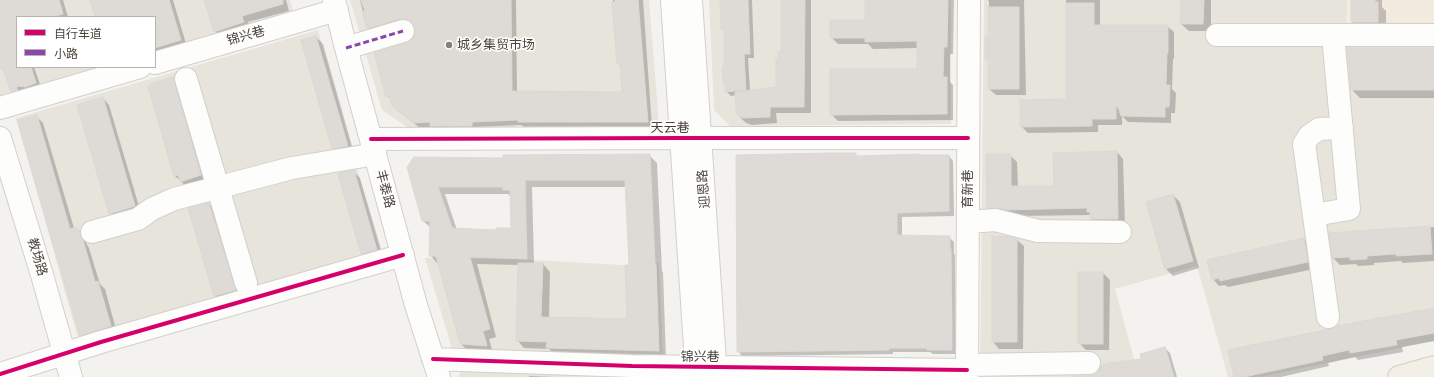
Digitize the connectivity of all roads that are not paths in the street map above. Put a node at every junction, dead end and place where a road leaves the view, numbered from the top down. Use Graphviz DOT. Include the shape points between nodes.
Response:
graph roads {
  1 [pos="672,0"];
  2 [pos="691,0"];
  3 [pos="969,0"];
  4 [pos="336,5"];
  5 [pos="402,31"];
  6 [pos="1217,35"];
  7 [pos="1333,35"];
  8 [pos="1434,35"];
  9 [pos="346,48"];
  10 [pos="156,63"];
  11 [pos="137,68"];
  12 [pos="186,79"];
  13 [pos="0,108"];
  14 [pos="1342,128"];
  15 [pos="0,138"];
  16 [pos="690,138"];
  17 [pos="968,138"];
  18 [pos="373,146"];
  19 [pos="218,187"];
  20 [pos="1314,215"];
  21 [pos="968,222"];
  22 [pos="92,232"];
  23 [pos="1120,232"];
  24 [pos="403,255"];
  25 [pos="246,283"];
  26 [pos="1328,317"];
  27 [pos="64,354"];
  28 [pos="1089,363"];
  29 [pos="1434,367"];
  30 [pos="436,368"];
  31 [pos="967,371"];
  32 [pos="706,372"];
  33 [pos="0,374"];
  34 [pos="71,377"];
  35 [pos="1399,377"];
  1 -- 16 [label="street, 迎恩路"];
  2 -- 16 [label="street, 迎恩路"];
  3 -- 17 [label="street, 育新巷"];
  4 -- 9 [label="street, 丰泰路"];
  4 -- 10 [label="street, 锦兴巷"];
  5 -- 9 [label="street"];
  6 -- 7 [label="street"];
  7 -- 8 [label="street"];
  7 -- 14 [label="street"];
  9 -- 18 [label="street, 丰泰路"];
  11 -- 13 [label="street"];
  12 -- 19 [label="street"];
  14 -- 20 [label="street" via="1319,129 1309,136 1304,144"];
  14 -- 20 [label="street" via="1349,209"];
  15 -- 27 [label="street, 教场路"];
  16 -- 17 [label="street, 天云巷"];
  16 -- 18 [label="street, 天云巷"];
  16 -- 32 [label="street, 迎恩路"];
  17 -- 21 [label="street, 育新巷"];
  18 -- 19 [label="street, 天云巷" via="364,156 292,168"];
  18 -- 24 [label="street, 丰泰路"];
  19 -- 22 [label="street, 天云巷" via="174,199 138,219"];
  19 -- 25 [label="street"];
  20 -- 26 [label="street"];
  21 -- 23 [label="street" via="995,220 1038,231"];
  21 -- 31 [label="street, 育新巷"];
  24 -- 27 [label="street"];
  24 -- 30 [label="street, 丰泰路"];
  27 -- 33 [label="street"];
  27 -- 34 [label="street, 教场路"];
  28 -- 31 [label="street, 锦兴巷"];
  29 -- 35 [label="main road"];
  30 -- 32 [label="street, 锦兴巷" via="632,366"];
  31 -- 32 [label="street, 锦兴巷"];
}
